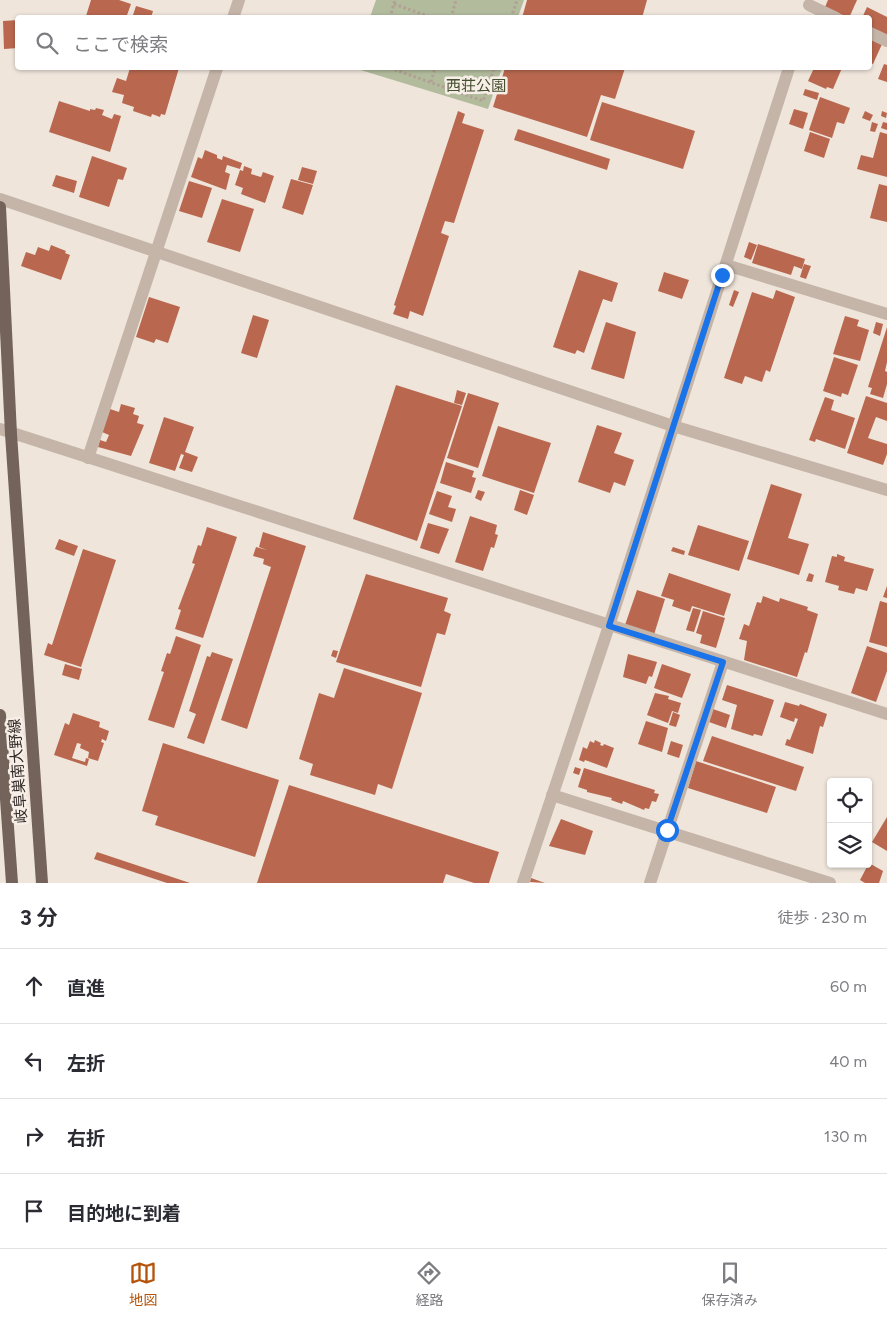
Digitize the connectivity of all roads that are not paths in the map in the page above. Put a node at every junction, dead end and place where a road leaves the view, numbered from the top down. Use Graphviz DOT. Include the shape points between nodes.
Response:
graph roads {
  1 [pos="239,0"];
  2 [pos="808,8"];
  3 [pos="234,15"];
  4 [pos="828,15"];
  5 [pos="872,34"];
  6 [pos="887,41"];
  7 [pos="216,70"];
  8 [pos="788,70"];
  9 [pos="0,199"];
  10 [pos="0,206"];
  11 [pos="158,252"];
  12 [pos="726,265"];
  13 [pos="887,314"];
  14 [pos="673,426"];
  15 [pos="5,431"];
  16 [pos="88,458"];
  17 [pos="887,490"];
  18 [pos="609,626"];
  19 [pos="723,662"];
  20 [pos="887,714"];
  21 [pos="0,715"];
  22 [pos="552,795"];
  23 [pos="667,830"];
  24 [pos="12,883"];
  25 [pos="42,883"];
  26 [pos="523,883"];
  27 [pos="650,883"];
  28 [pos="830,883"];
  1 -- 3 [label="street"];
  2 -- 4 [label="street"];
  5 -- 6 [label="street"];
  7 -- 11 [label="street"];
  8 -- 12 [label="street"];
  9 -- 11 [label="street"];
  10 -- 15 [label="main road, 岐阜巣南大野線"];
  11 -- 14 [label="street"];
  11 -- 16 [label="street"];
  12 -- 13 [label="street"];
  12 -- 14 [label="street"];
  14 -- 17 [label="street"];
  14 -- 18 [label="street"];
  15 -- 16 [label="street"];
  15 -- 25 [label="main road, 岐阜巣南大野線"];
  16 -- 18 [label="street"];
  18 -- 19 [label="street"];
  18 -- 22 [label="street"];
  19 -- 20 [label="street"];
  19 -- 23 [label="street"];
  21 -- 24 [label="main road, 岐阜巣南大野線"];
  22 -- 23 [label="street"];
  22 -- 26 [label="street"];
  23 -- 27 [label="street"];
  23 -- 28 [label="street"];
}
